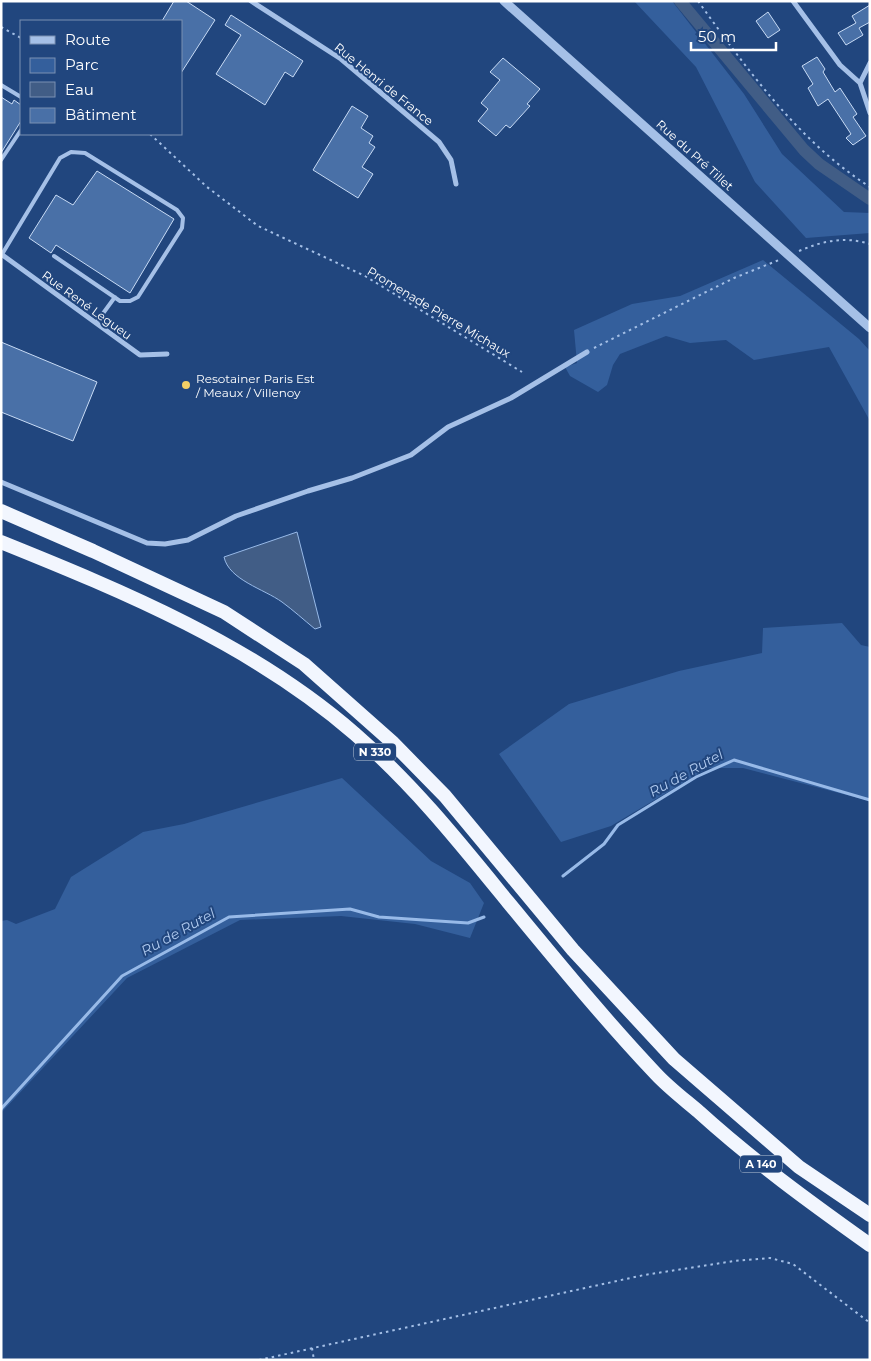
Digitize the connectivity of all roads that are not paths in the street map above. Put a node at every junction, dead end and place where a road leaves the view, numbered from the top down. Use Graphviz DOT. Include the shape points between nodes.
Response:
graph roads {
  1 [pos="251,1"];
  2 [pos="504,1"];
  3 [pos="793,1"];
  4 [pos="870,63"];
  5 [pos="860,83"];
  6 [pos="1,85"];
  7 [pos="20,96"];
  8 [pos="870,113"];
  9 [pos="20,132"];
  10 [pos="1,160"];
  11 [pos="456,184"];
  12 [pos="2,255"];
  13 [pos="54,256"];
  14 [pos="114,297"];
  15 [pos="96,323"];
  16 [pos="870,328"];
  17 [pos="587,352"];
  18 [pos="167,354"];
  19 [pos="1,482"];
  20 [pos="1,511"];
  21 [pos="1,542"];
  22 [pos="674,1059"];
  23 [pos="658,1076"];
  24 [pos="870,1215"];
  25 [pos="870,1244"];
  1 -- 11 [label="street, Rue Henri de France" via="341,59 439,142 451,160"];
  2 -- 16 [label="street, Rue du Pré Tillet"];
  3 -- 5 [label="street" via="840,65"];
  4 -- 5 [label="street"];
  5 -- 8 [label="street"];
  6 -- 7 [label="lane"];
  9 -- 10 [label="lane"];
  12 -- 14 [label="lane" via="60,158 71,152 85,152 177,210 183,218 182,228 138,297 120,301"];
  12 -- 15 [label="street, Rue René Legueu"];
  13 -- 14 [label="lane"];
  14 -- 15 [label="lane"];
  15 -- 18 [label="street, Rue René Legueu" via="140,356"];
  17 -- 19 [label="street" via="511,398 448,427 411,455 236,516 188,540 147,543"];
  20 -- 22 [label="highway, N 330" via="224,612 304,664 392,742 445,796 572,950"];
  21 -- 23 [label="highway, N 330" via="151,607 238,652 354,733 433,809 575,984"];
  22 -- 24 [label="highway, A 140" via="799,1168"];
  23 -- 25 [label="highway, A 140" via="718,1130 803,1198"];
}
